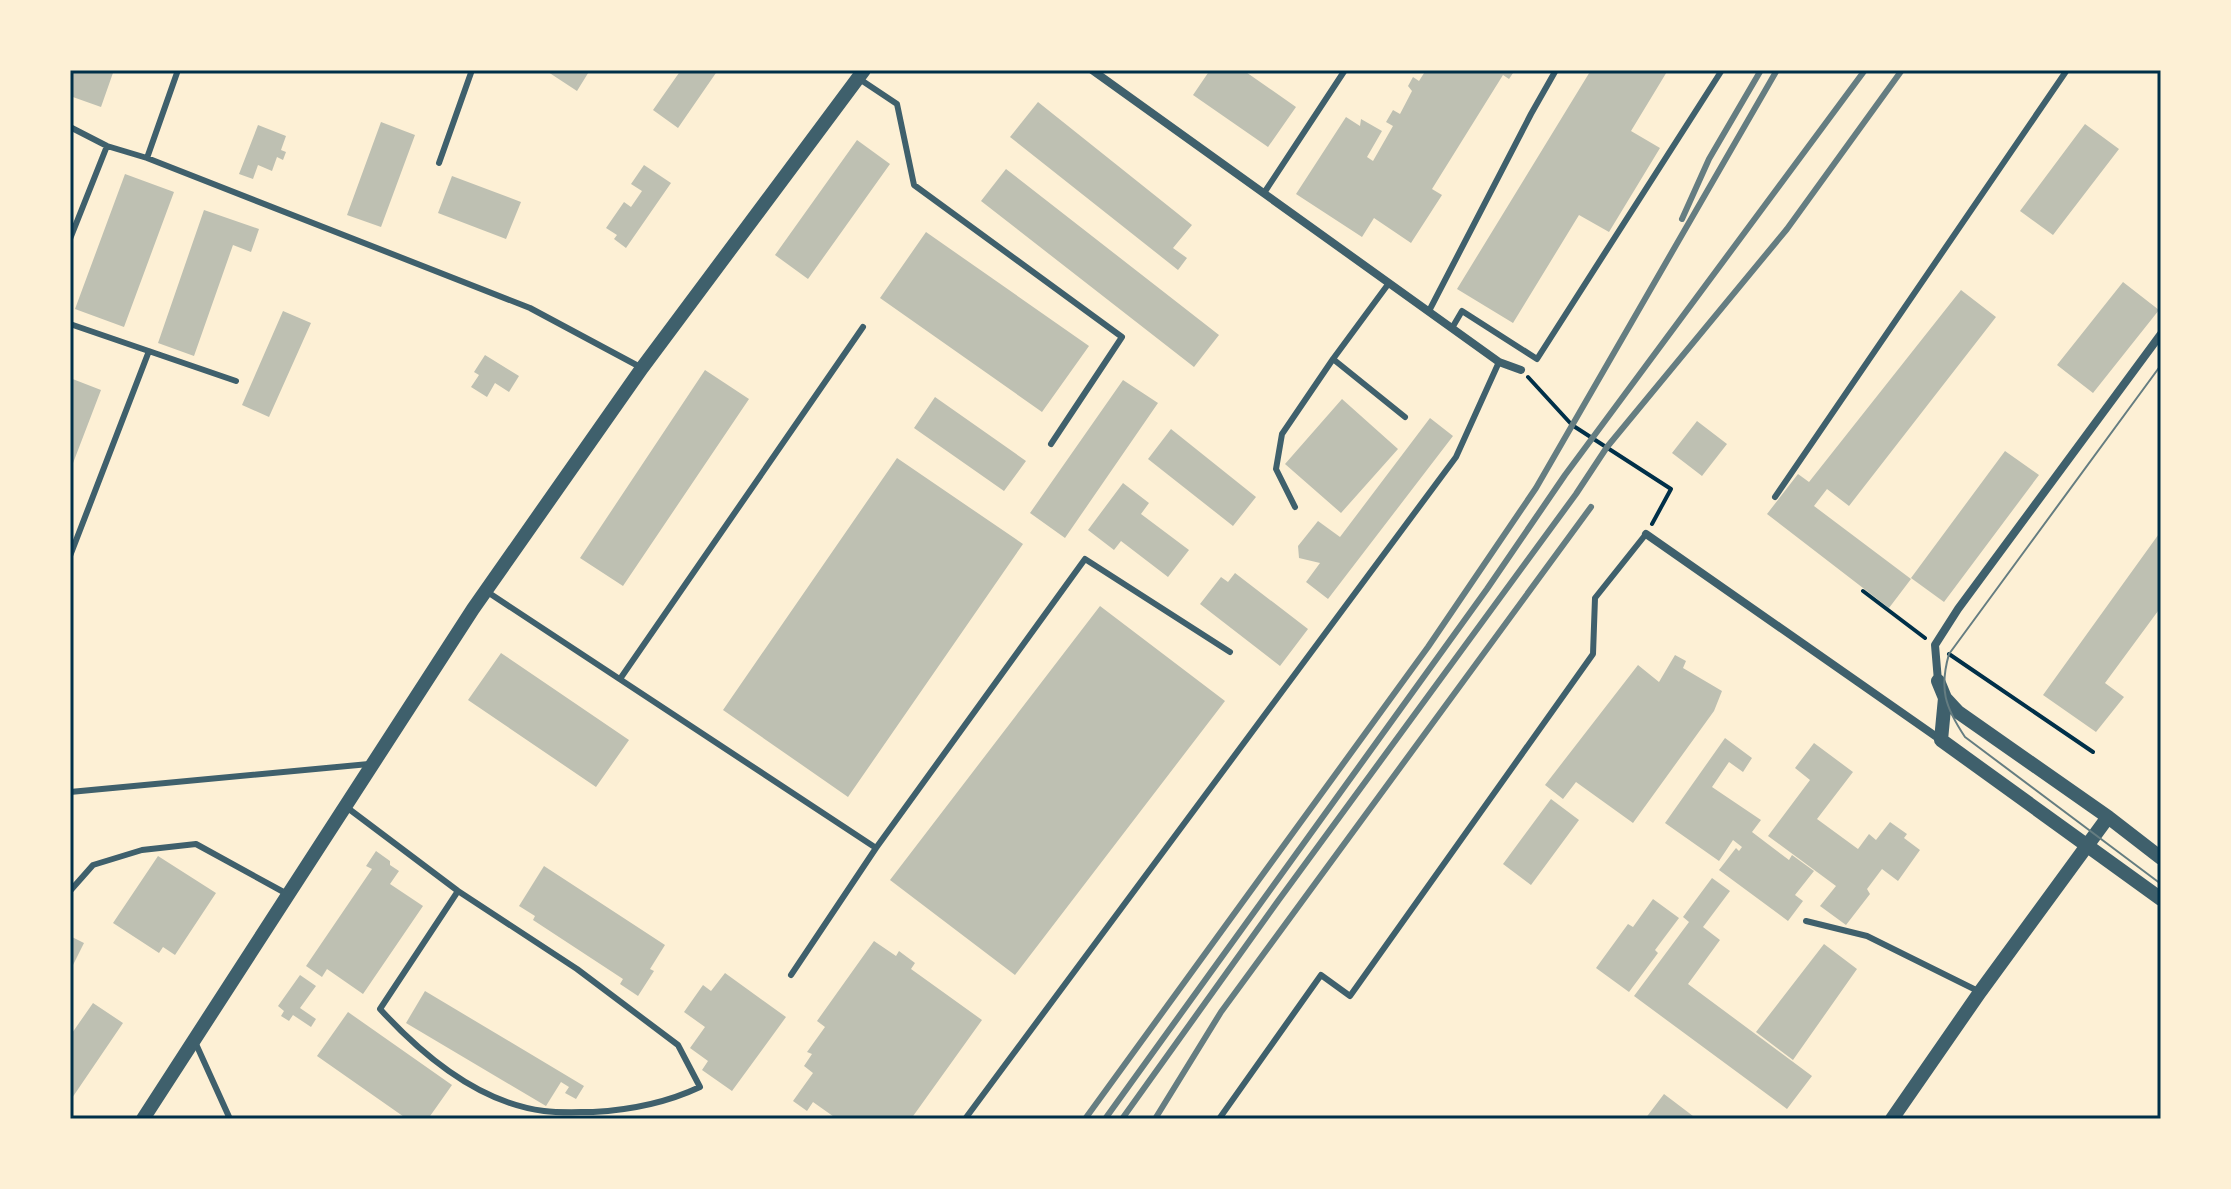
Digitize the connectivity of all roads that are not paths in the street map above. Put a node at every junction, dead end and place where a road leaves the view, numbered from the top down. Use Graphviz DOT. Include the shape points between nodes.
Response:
graph roads {
  1 [pos="178,70"];
  2 [pos="472,70"];
  3 [pos="1092,70"];
  4 [pos="1345,70"];
  5 [pos="1556,70"];
  6 [pos="1722,70"];
  7 [pos="2067,70"];
  8 [pos="861,74"];
  9 [pos="70,127"];
  10 [pos="107,146"];
  11 [pos="147,158"];
  12 [pos="439,163"];
  13 [pos="1264,193"];
  14 [pos="70,239"];
  15 [pos="1389,283"];
  16 [pos="1429,311"];
  17 [pos="70,324"];
  18 [pos="863,327"];
  19 [pos="1452,328"];
  20 [pos="2161,334"];
  21 [pos="149,351"];
  22 [pos="1333,359"];
  23 [pos="1499,362"];
  24 [pos="642,368"];
  25 [pos="1521,370"];
  26 [pos="236,381"];
  27 [pos="1405,417"];
  28 [pos="1051,444"];
  29 [pos="1775,497"];
  30 [pos="1295,507"];
  31 [pos="1646,534"];
  32 [pos="70,556"];
  33 [pos="486,591"];
  34 [pos="1230,652"];
  35 [pos="620,679"];
  36 [pos="1938,681"];
  37 [pos="1945,698"];
  38 [pos="1941,740"];
  39 [pos="373,764"];
  40 [pos="70,792"];
  41 [pos="345,806"];
  42 [pos="2108,817"];
  43 [pos="2088,845"];
  44 [pos="876,848"];
  45 [pos="2161,858"];
  46 [pos="70,891"];
  47 [pos="458,891"];
  48 [pos="289,895"];
  49 [pos="2161,899"];
  50 [pos="1806,921"];
  51 [pos="791,975"];
  52 [pos="1980,992"];
  53 [pos="194,1040"];
  54 [pos="143,1119"];
  55 [pos="230,1119"];
  56 [pos="965,1119"];
  57 [pos="1219,1119"];
  58 [pos="1892,1119"];
  1 -- 11 [label="lane"];
  2 -- 12 [label="lane"];
  3 -- 13 [label="street"];
  4 -- 13 [label="lane"];
  5 -- 16 [label="lane"];
  6 -- 19 [label="lane" via="1537,359 1462,311"];
  7 -- 29 [label="lane"];
  8 -- 24 [label="street"];
  8 -- 28 [label="lane" via="897,104 914,185 1122,337"];
  9 -- 10 [label="lane"];
  10 -- 11 [label="lane"];
  10 -- 14 [label="lane"];
  11 -- 24 [label="lane" via="530,308"];
  13 -- 15 [label="street"];
  15 -- 16 [label="street"];
  15 -- 22 [label="lane"];
  16 -- 19 [label="street"];
  17 -- 21 [label="lane"];
  18 -- 35 [label="lane"];
  19 -- 23 [label="street"];
  20 -- 36 [label="street" via="1958,609 1935,645"];
  21 -- 26 [label="lane"];
  21 -- 32 [label="lane"];
  22 -- 27 [label="lane"];
  22 -- 30 [label="lane" via="1282,434 1276,469"];
  23 -- 25 [label="street"];
  23 -- 56 [label="lane" via="1456,457"];
  24 -- 33 [label="street"];
  31 -- 38 [label="street"];
  31 -- 57 [label="lane" via="1595,598 1593,654 1350,996 1321,975"];
  33 -- 35 [label="lane"];
  33 -- 39 [label="street"];
  34 -- 44 [label="lane" via="1085,559"];
  35 -- 44 [label="lane"];
  36 -- 37 [label="street"];
  37 -- 38 [label="street"];
  37 -- 42 [label="street"];
  38 -- 43 [label="street"];
  39 -- 40 [label="lane"];
  39 -- 41 [label="street"];
  41 -- 47 [label="lane"];
  41 -- 48 [label="street"];
  42 -- 43 [label="street"];
  42 -- 45 [label="street"];
  43 -- 49 [label="street"];
  43 -- 52 [label="street"];
  44 -- 51 [label="lane"];
  46 -- 48 [label="lane" via="93,865 142,850 196,844"];
  47 -- 47 [label="lane" via="577,969 678,1045 700,1087 674,1100 617,1111 543,1111 486,1092 407,1039 380,1009"];
  48 -- 53 [label="street"];
  50 -- 52 [label="lane" via="1867,936"];
  52 -- 58 [label="street"];
  53 -- 54 [label="street"];
  53 -- 55 [label="lane"];
}
